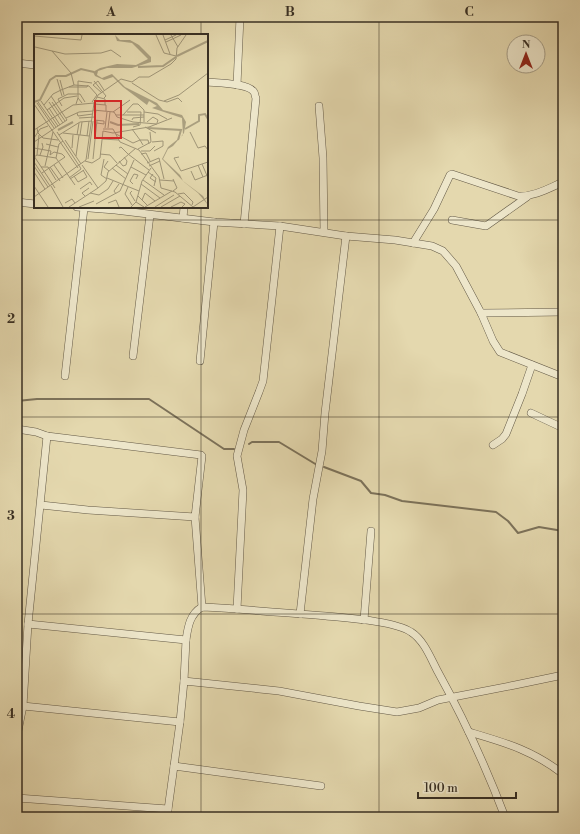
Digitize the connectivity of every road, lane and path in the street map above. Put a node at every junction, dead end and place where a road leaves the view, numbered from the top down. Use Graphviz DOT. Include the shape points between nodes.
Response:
graph roads {
  1 [pos="239,17"];
  2 [pos="17,63"];
  3 [pos="34,65"];
  4 [pos="208,82"];
  5 [pos="237,85"];
  6 [pos="319,106"];
  7 [pos="563,182"];
  8 [pos="527,196"];
  9 [pos="17,202"];
  10 [pos="34,204"];
  11 [pos="81,208"];
  12 [pos="116,208"];
  13 [pos="184,208"];
  14 [pos="150,215"];
  15 [pos="183,218"];
  16 [pos="452,220"];
  17 [pos="214,222"];
  18 [pos="244,224"];
  19 [pos="280,226"];
  20 [pos="324,232"];
  21 [pos="346,236"];
  22 [pos="413,243"];
  23 [pos="563,312"];
  24 [pos="481,314"];
  25 [pos="133,356"];
  26 [pos="200,361"];
  27 [pos="532,365"];
  28 [pos="65,376"];
  29 [pos="563,377"];
  30 [pos="531,413"];
  31 [pos="563,428"];
  32 [pos="17,429"];
  33 [pos="47,436"];
  34 [pos="493,445"];
  35 [pos="41,505"];
  36 [pos="195,517"];
  37 [pos="371,531"];
  38 [pos="202,607"];
  39 [pos="237,609"];
  40 [pos="300,614"];
  41 [pos="364,620"];
  42 [pos="28,624"];
  43 [pos="186,640"];
  44 [pos="563,675"];
  45 [pos="184,682"];
  46 [pos="452,697"];
  47 [pos="23,706"];
  48 [pos="180,722"];
  49 [pos="469,732"];
  50 [pos="17,736"];
  51 [pos="174,766"];
  52 [pos="563,774"];
  53 [pos="321,786"];
  54 [pos="17,798"];
  55 [pos="168,813"];
  56 [pos="505,817"];
  1 -- 5 [label="street"];
  2 -- 3 [label="street"];
  4 -- 5 [label="street"];
  5 -- 18 [label="street" via="250,89 256,98"];
  6 -- 20 [label="street"];
  7 -- 8 [label="street"];
  8 -- 16 [label="street" via="486,226"];
  8 -- 22 [label="street" via="518,196 452,174"];
  9 -- 10 [label="street"];
  11 -- 28 [label="street"];
  12 -- 14 [label="street"];
  13 -- 15 [label="street"];
  14 -- 15 [label="street"];
  14 -- 25 [label="street"];
  15 -- 17 [label="street"];
  17 -- 18 [label="street"];
  17 -- 26 [label="street"];
  18 -- 19 [label="street"];
  19 -- 20 [label="street"];
  19 -- 39 [label="street" via="263,381 236,456 243,490"];
  20 -- 21 [label="street"];
  21 -- 22 [label="street"];
  21 -- 40 [label="street" via="322,451 313,499"];
  22 -- 24 [label="street" via="432,246 449,256"];
  23 -- 24 [label="street"];
  24 -- 27 [label="street" via="500,352"];
  27 -- 29 [label="street"];
  27 -- 34 [label="street" via="506,434"];
  30 -- 31 [label="street"];
  32 -- 33 [label="street"];
  33 -- 35 [label="street"];
  33 -- 36 [label="street" via="201,455"];
  35 -- 36 [label="street"];
  35 -- 42 [label="street"];
  36 -- 38 [label="street"];
  37 -- 41 [label="street"];
  38 -- 39 [label="street"];
  38 -- 43 [label="street" via="192,616"];
  39 -- 40 [label="street"];
  40 -- 41 [label="street"];
  41 -- 46 [label="street" via="412,632 429,655"];
  42 -- 43 [label="street"];
  42 -- 47 [label="street"];
  43 -- 45 [label="street"];
  44 -- 46 [label="street"];
  45 -- 46 [label="street" via="279,691 390,712 407,711"];
  45 -- 48 [label="street"];
  46 -- 49 [label="street"];
  47 -- 48 [label="street"];
  47 -- 50 [label="street"];
  48 -- 51 [label="street"];
  49 -- 52 [label="street" via="522,748"];
  49 -- 56 [label="street"];
  51 -- 53 [label="street"];
  51 -- 55 [label="street"];
  54 -- 55 [label="street"];
}
